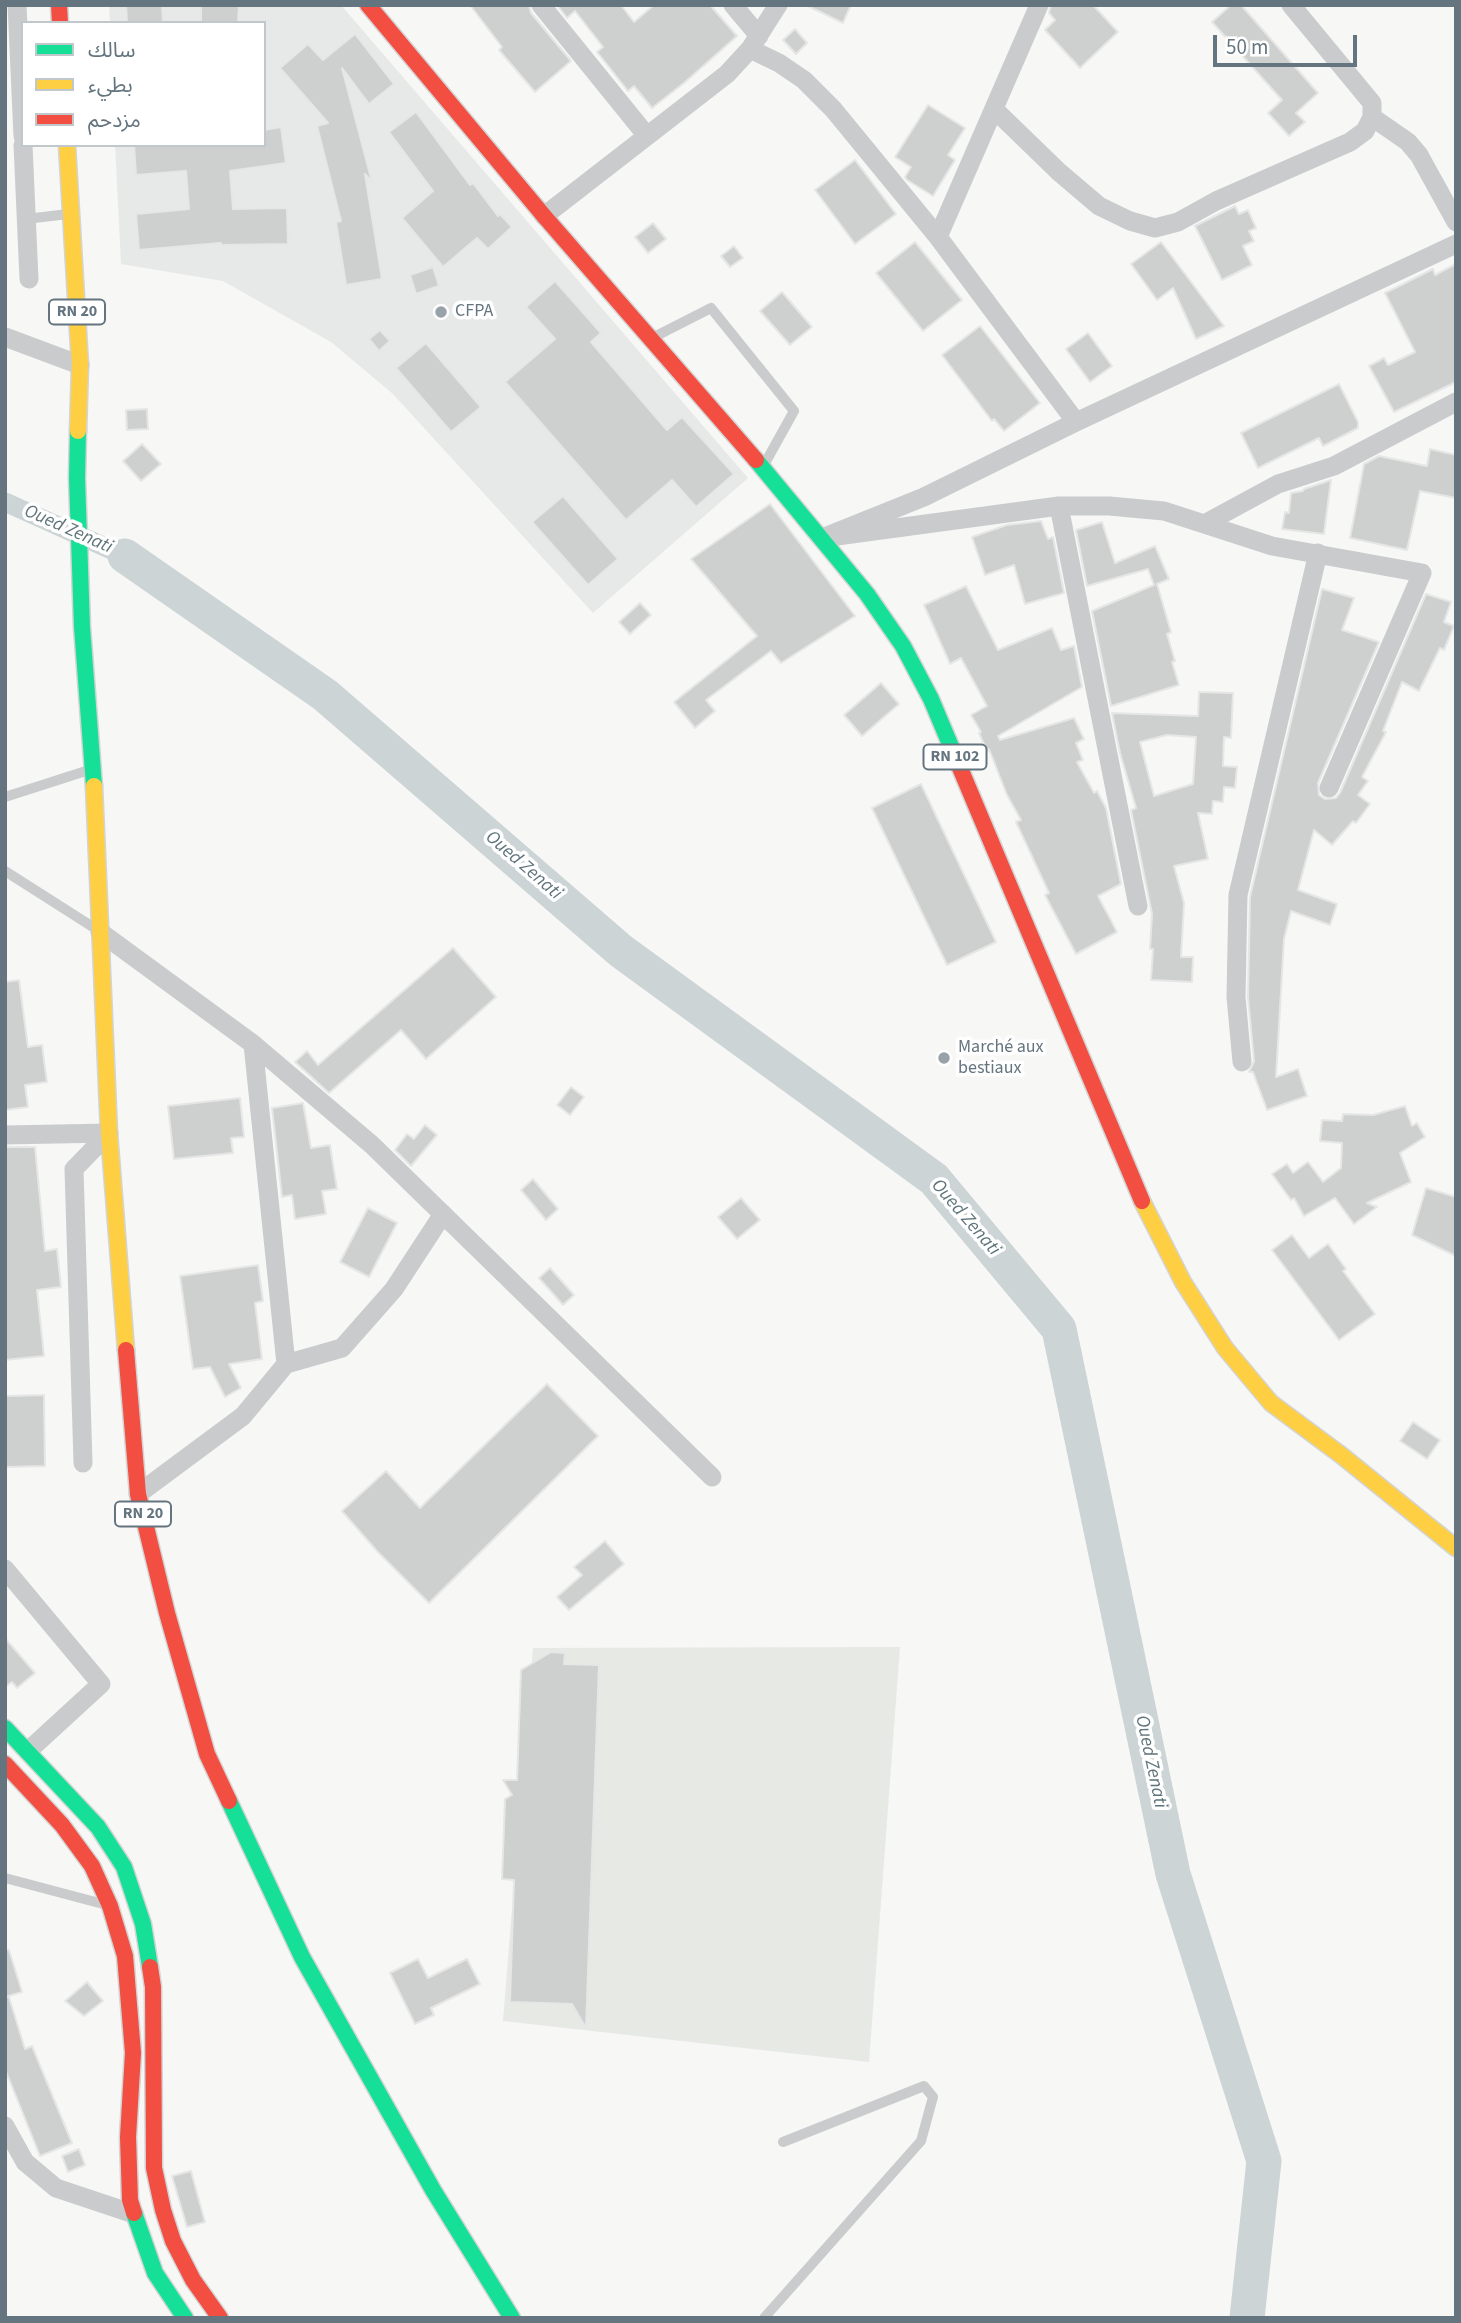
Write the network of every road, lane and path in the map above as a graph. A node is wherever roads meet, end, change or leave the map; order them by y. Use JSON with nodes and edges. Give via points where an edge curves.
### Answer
{"nodes":[{"id":1,"x":17,"y":5,"type":"edge"},
{"id":2,"x":368,"y":5,"type":"edge"},
{"id":3,"x":541,"y":5,"type":"edge"},
{"id":4,"x":733,"y":5,"type":"edge"},
{"id":5,"x":778,"y":5,"type":"edge"},
{"id":6,"x":1039,"y":5,"type":"edge"},
{"id":7,"x":1291,"y":5,"type":"edge"},
{"id":8,"x":21,"y":40,"type":"edge"},
{"id":9,"x":754,"y":42,"type":"junction"},
{"id":10,"x":994,"y":109,"type":"junction"},
{"id":11,"x":1372,"y":117,"type":"junction"},
{"id":12,"x":647,"y":135,"type":"junction"},
{"id":13,"x":23,"y":147,"type":"edge"},
{"id":14,"x":67,"y":147,"type":"edge"},
{"id":15,"x":71,"y":214,"type":"junction"},
{"id":16,"x":544,"y":216,"type":"junction"},
{"id":17,"x":26,"y":219,"type":"junction"},
{"id":18,"x":1456,"y":222,"type":"edge"},
{"id":19,"x":938,"y":237,"type":"junction"},
{"id":20,"x":1456,"y":244,"type":"edge"},
{"id":21,"x":29,"y":279,"type":"dead end"},
{"id":22,"x":5,"y":337,"type":"edge"},
{"id":23,"x":650,"y":339,"type":"junction"},
{"id":24,"x":80,"y":365,"type":"junction"},
{"id":25,"x":1456,"y":402,"type":"edge"},
{"id":26,"x":1076,"y":422,"type":"junction"},
{"id":27,"x":762,"y":468,"type":"junction"},
{"id":28,"x":1059,"y":506,"type":"junction"},
{"id":29,"x":1206,"y":523,"type":"junction"},
{"id":30,"x":822,"y":538,"type":"junction"},
{"id":31,"x":1318,"y":553,"type":"junction"},
{"id":32,"x":93,"y":768,"type":"junction"},
{"id":33,"x":1329,"y":788,"type":"dead end"},
{"id":34,"x":5,"y":797,"type":"edge"},
{"id":35,"x":5,"y":871,"type":"edge"},
{"id":36,"x":1138,"y":906,"type":"dead end"},
{"id":37,"x":100,"y":932,"type":"junction"},
{"id":38,"x":253,"y":1044,"type":"junction"},
{"id":39,"x":1242,"y":1062,"type":"dead end"},
{"id":40,"x":109,"y":1133,"type":"junction"},
{"id":41,"x":5,"y":1135,"type":"edge"},
{"id":42,"x":443,"y":1214,"type":"junction"},
{"id":43,"x":286,"y":1364,"type":"junction"},
{"id":44,"x":83,"y":1462,"type":"dead end"},
{"id":45,"x":712,"y":1477,"type":"dead end"},
{"id":46,"x":138,"y":1494,"type":"junction"},
{"id":47,"x":1456,"y":1548,"type":"edge"},
{"id":48,"x":5,"y":1569,"type":"edge"},
{"id":49,"x":5,"y":1728,"type":"edge"},
{"id":50,"x":28,"y":1751,"type":"junction"},
{"id":51,"x":5,"y":1764,"type":"edge"},
{"id":52,"x":5,"y":1878,"type":"edge"},
{"id":53,"x":110,"y":1906,"type":"junction"},
{"id":54,"x":5,"y":2126,"type":"edge"},
{"id":55,"x":5,"y":2140,"type":"edge"},
{"id":56,"x":782,"y":2142,"type":"dead end"},
{"id":57,"x":25,"y":2162,"type":"junction"},
{"id":58,"x":134,"y":2214,"type":"junction"},
{"id":59,"x":185,"y":2318,"type":"edge"},
{"id":60,"x":220,"y":2318,"type":"edge"},
{"id":61,"x":512,"y":2318,"type":"edge"},
{"id":62,"x":764,"y":2318,"type":"edge"}],
"edges":[{"from":1,"to":8,"type":"street"},
{"from":2,"to":16,"type":"main road","number":"RN 102"},
{"from":3,"to":12,"type":"street"},
{"from":4,"to":9,"type":"street"},
{"from":5,"to":9,"type":"street"},
{"from":6,"to":10,"type":"street"},
{"from":7,"to":11,"type":"street","via":[[1372,103]]},
{"from":9,"to":12,"type":"street","via":[[727,74]]},
{"from":9,"to":19,"type":"street","via":[[823,100]]},
{"from":10,"to":11,"type":"street","via":[[1099,206],[1155,228],[1178,222],[1350,142],[1365,131]]},
{"from":10,"to":19,"type":"street"},
{"from":11,"to":18,"type":"street","via":[[1419,155]]},
{"from":12,"to":16,"type":"street"},
{"from":13,"to":17,"type":"street"},
{"from":14,"to":15,"type":"main road","number":"RN 20"},
{"from":15,"to":17,"type":"lane"},
{"from":15,"to":24,"type":"main road","number":"RN 20"},
{"from":16,"to":23,"type":"main road","number":"RN 102"},
{"from":17,"to":21,"type":"street"},
{"from":19,"to":26,"type":"street"},
{"from":20,"to":26,"type":"street"},
{"from":22,"to":24,"type":"street"},
{"from":23,"to":27,"type":"main road","number":"RN 102"},
{"from":23,"to":27,"type":"lane","via":[[711,308],[794,411]]},
{"from":24,"to":32,"type":"main road","number":"RN 20","via":[[77,478]]},
{"from":25,"to":29,"type":"street","via":[[1334,466],[1278,484]]},
{"from":26,"to":30,"type":"street","via":[[924,496]]},
{"from":27,"to":30,"type":"main road","number":"RN 102"},
{"from":28,"to":29,"type":"street","via":[[1164,512]]},
{"from":28,"to":30,"type":"street"},
{"from":28,"to":36,"type":"street"},
{"from":29,"to":31,"type":"street","via":[[1272,546]]},
{"from":30,"to":47,"type":"main road","number":"RN 102","via":[[903,646],[931,699],[1143,1203],[1183,1282],[1225,1349],[1271,1403]]},
{"from":31,"to":33,"type":"street","via":[[1422,573]]},
{"from":31,"to":39,"type":"street","via":[[1238,895]]},
{"from":32,"to":34,"type":"lane"},
{"from":32,"to":37,"type":"main road","number":"RN 20"},
{"from":35,"to":37,"type":"lane"},
{"from":37,"to":38,"type":"street"},
{"from":37,"to":40,"type":"main road","number":"RN 20"},
{"from":38,"to":42,"type":"street","via":[[372,1145]]},
{"from":38,"to":43,"type":"street"},
{"from":40,"to":41,"type":"street"},
{"from":40,"to":44,"type":"street","via":[[74,1169]]},
{"from":40,"to":46,"type":"main road","number":"RN 20"},
{"from":42,"to":43,"type":"street","via":[[394,1289],[342,1348]]},
{"from":42,"to":45,"type":"street"},
{"from":43,"to":46,"type":"street","via":[[243,1416]]},
{"from":46,"to":61,"type":"main road","number":"RN 20","via":[[207,1754],[302,1957],[433,2190]]},
{"from":48,"to":50,"type":"street","via":[[100,1684]]},
{"from":49,"to":50,"type":"main road"},
{"from":50,"to":60,"type":"main road","via":[[98,1828],[124,1867],[143,1924],[153,1986],[154,2168],[178,2251]]},
{"from":51,"to":53,"type":"main road","via":[[62,1825],[92,1866]]},
{"from":52,"to":53,"type":"lane"},
{"from":53,"to":58,"type":"main road","via":[[125,1956],[133,2053],[128,2137]]},
{"from":54,"to":57,"type":"street"},
{"from":55,"to":57,"type":"street"},
{"from":56,"to":62,"type":"lane","via":[[924,2086],[933,2097],[921,2141]]},
{"from":57,"to":58,"type":"street","via":[[56,2188]]},
{"from":58,"to":59,"type":"main road","via":[[156,2273]]}]}
